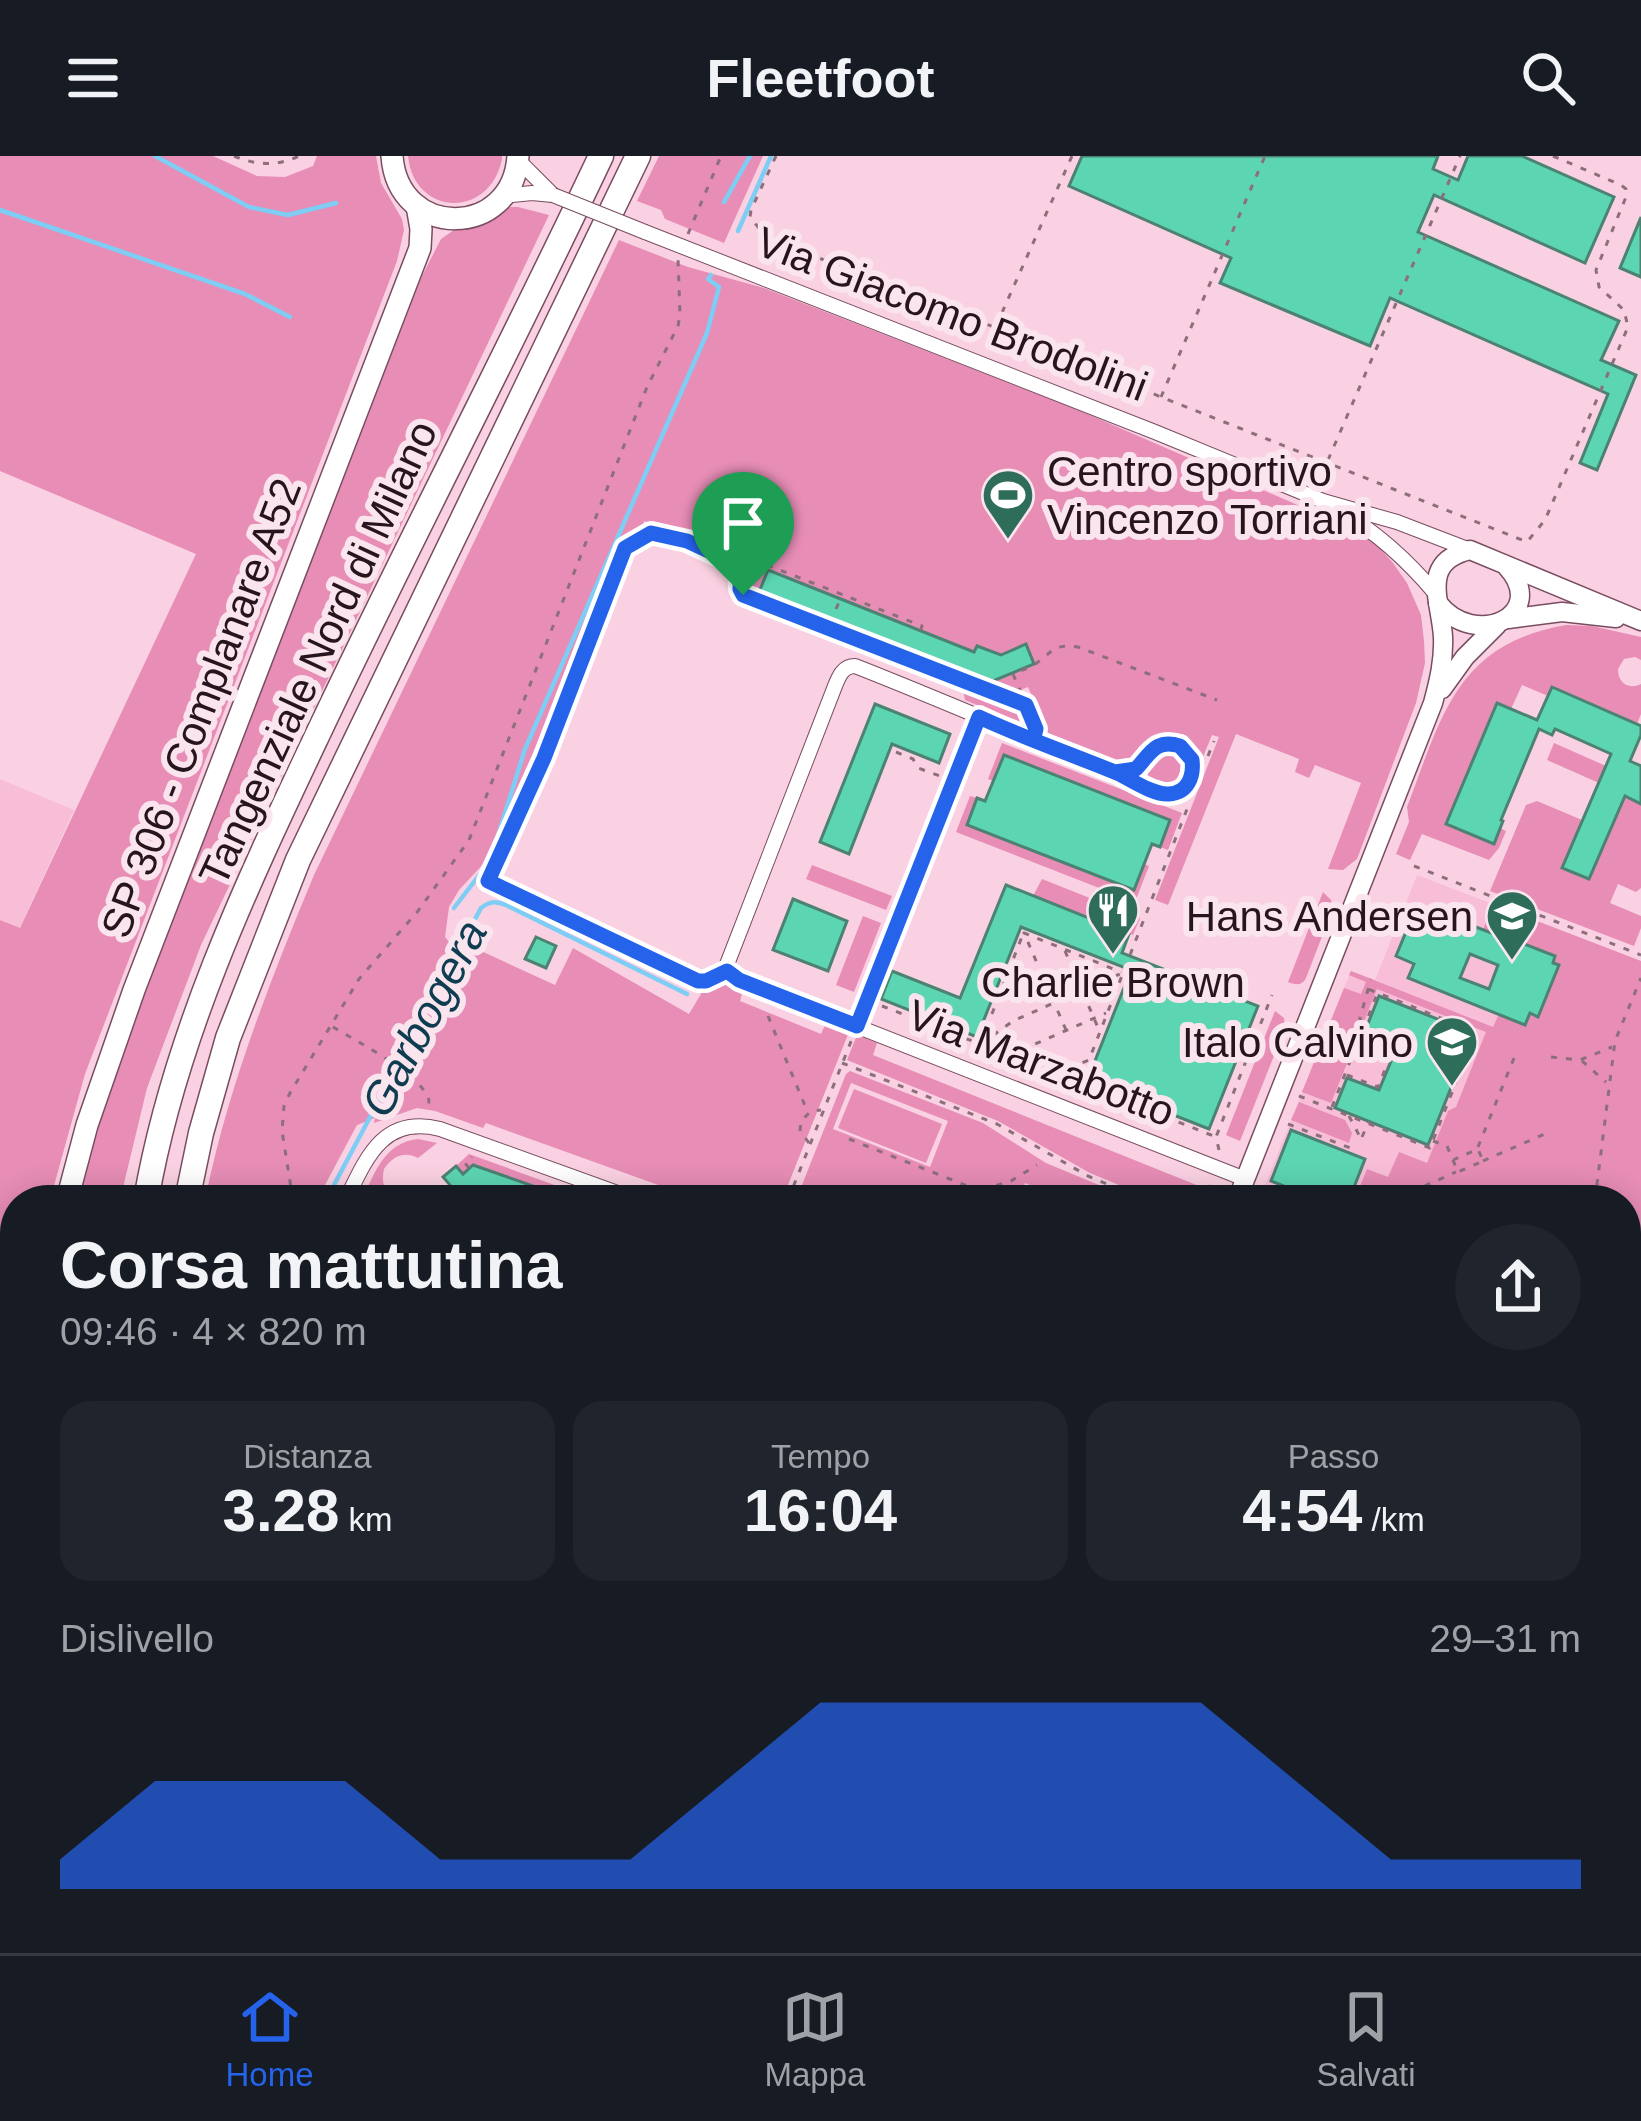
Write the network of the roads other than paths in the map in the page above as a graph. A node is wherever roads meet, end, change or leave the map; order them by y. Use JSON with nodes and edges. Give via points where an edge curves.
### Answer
{"nodes":[{"id":1,"x":392,"y":156,"type":"edge"},
{"id":2,"x":602,"y":156,"type":"edge"},
{"id":3,"x":638,"y":156,"type":"edge"},
{"id":4,"x":518,"y":158,"type":"edge"},
{"id":5,"x":553,"y":195,"type":"junction"},
{"id":6,"x":504,"y":196,"type":"junction"},
{"id":7,"x":417,"y":206,"type":"junction"},
{"id":8,"x":452,"y":219,"type":"junction"},
{"id":9,"x":420,"y":248,"type":"junction"},
{"id":10,"x":1323,"y":501,"type":"junction"},
{"id":11,"x":1470,"y":550,"type":"junction"},
{"id":12,"x":1504,"y":564,"type":"junction"},
{"id":13,"x":1436,"y":598,"type":"junction"},
{"id":14,"x":1502,"y":622,"type":"junction"},
{"id":15,"x":1641,"y":622,"type":"edge"},
{"id":16,"x":1433,"y":703,"type":"junction"},
{"id":17,"x":979,"y":717,"type":"junction"},
{"id":18,"x":1115,"y":772,"type":"junction"},
{"id":19,"x":857,"y":1026,"type":"junction"},
{"id":20,"x":1245,"y":1179,"type":"junction"},
{"id":21,"x":71,"y":1185,"type":"edge"},
{"id":22,"x":149,"y":1185,"type":"edge"},
{"id":23,"x":190,"y":1185,"type":"edge"},
{"id":24,"x":355,"y":1185,"type":"edge"},
{"id":25,"x":595,"y":1185,"type":"edge"},
{"id":26,"x":1243,"y":1185,"type":"edge"}],
"edges":[{"from":1,"to":7,"type":"main road","via":[[400,186]]},
{"from":2,"to":22,"type":"highway","name":"Tangenziale Nord di Milano","via":[[266,843],[194,1022]]},
{"from":3,"to":23,"type":"highway","name":"Tangenziale Nord di Milano","via":[[298,860],[229,1038]]},
{"from":4,"to":5,"type":"street","name":"Via Giacomo Brodolini"},
{"from":4,"to":6,"type":"main road"},
{"from":5,"to":6,"type":"street","name":"Via Giacomo Brodolini"},
{"from":5,"to":10,"type":"street","name":"Via Giacomo Brodolini","bridge":true},
{"from":6,"to":8,"type":"main road","via":[[481,214]]},
{"from":7,"to":8,"type":"main road"},
{"from":7,"to":9,"type":"main road"},
{"from":8,"to":9,"type":"main road"},
{"from":9,"to":21,"type":"main road","name":"SP 306 - Complanare A52","via":[[134,990]]},
{"from":10,"to":11,"type":"street","name":"Via Giacomo Brodolini"},
{"from":10,"to":13,"type":"street","name":"Via Giacomo Brodolini","via":[[1368,527]]},
{"from":11,"to":12,"type":"street"},
{"from":11,"to":13,"type":"street","via":[[1438,573]]},
{"from":12,"to":14,"type":"street","via":[[1519,589]]},
{"from":12,"to":15,"type":"street"},
{"from":13,"to":14,"type":"street","via":[[1463,622]]},
{"from":13,"to":16,"type":"street","via":[[1443,634]]},
{"from":14,"to":15,"type":"street","via":[[1562,612]]},
{"from":14,"to":16,"type":"street"},
{"from":16,"to":20,"type":"street"},
{"from":17,"to":18,"type":"street"},
{"from":17,"to":19,"type":"street","name":"Via Marzabotto"},
{"from":17,"to":19,"type":"street","via":[[855,666],[835,686],[726,964],[739,980]]},
{"from":18,"to":18,"type":"street","via":[[1171,794],[1193,769],[1180,746],[1163,743],[1136,769]]},
{"from":19,"to":20,"type":"street","name":"Via Marzabotto","via":[[1063,1099]]},
{"from":20,"to":26,"type":"street"},
{"from":24,"to":25,"type":"street","via":[[378,1145],[400,1128],[423,1125]]}]}
